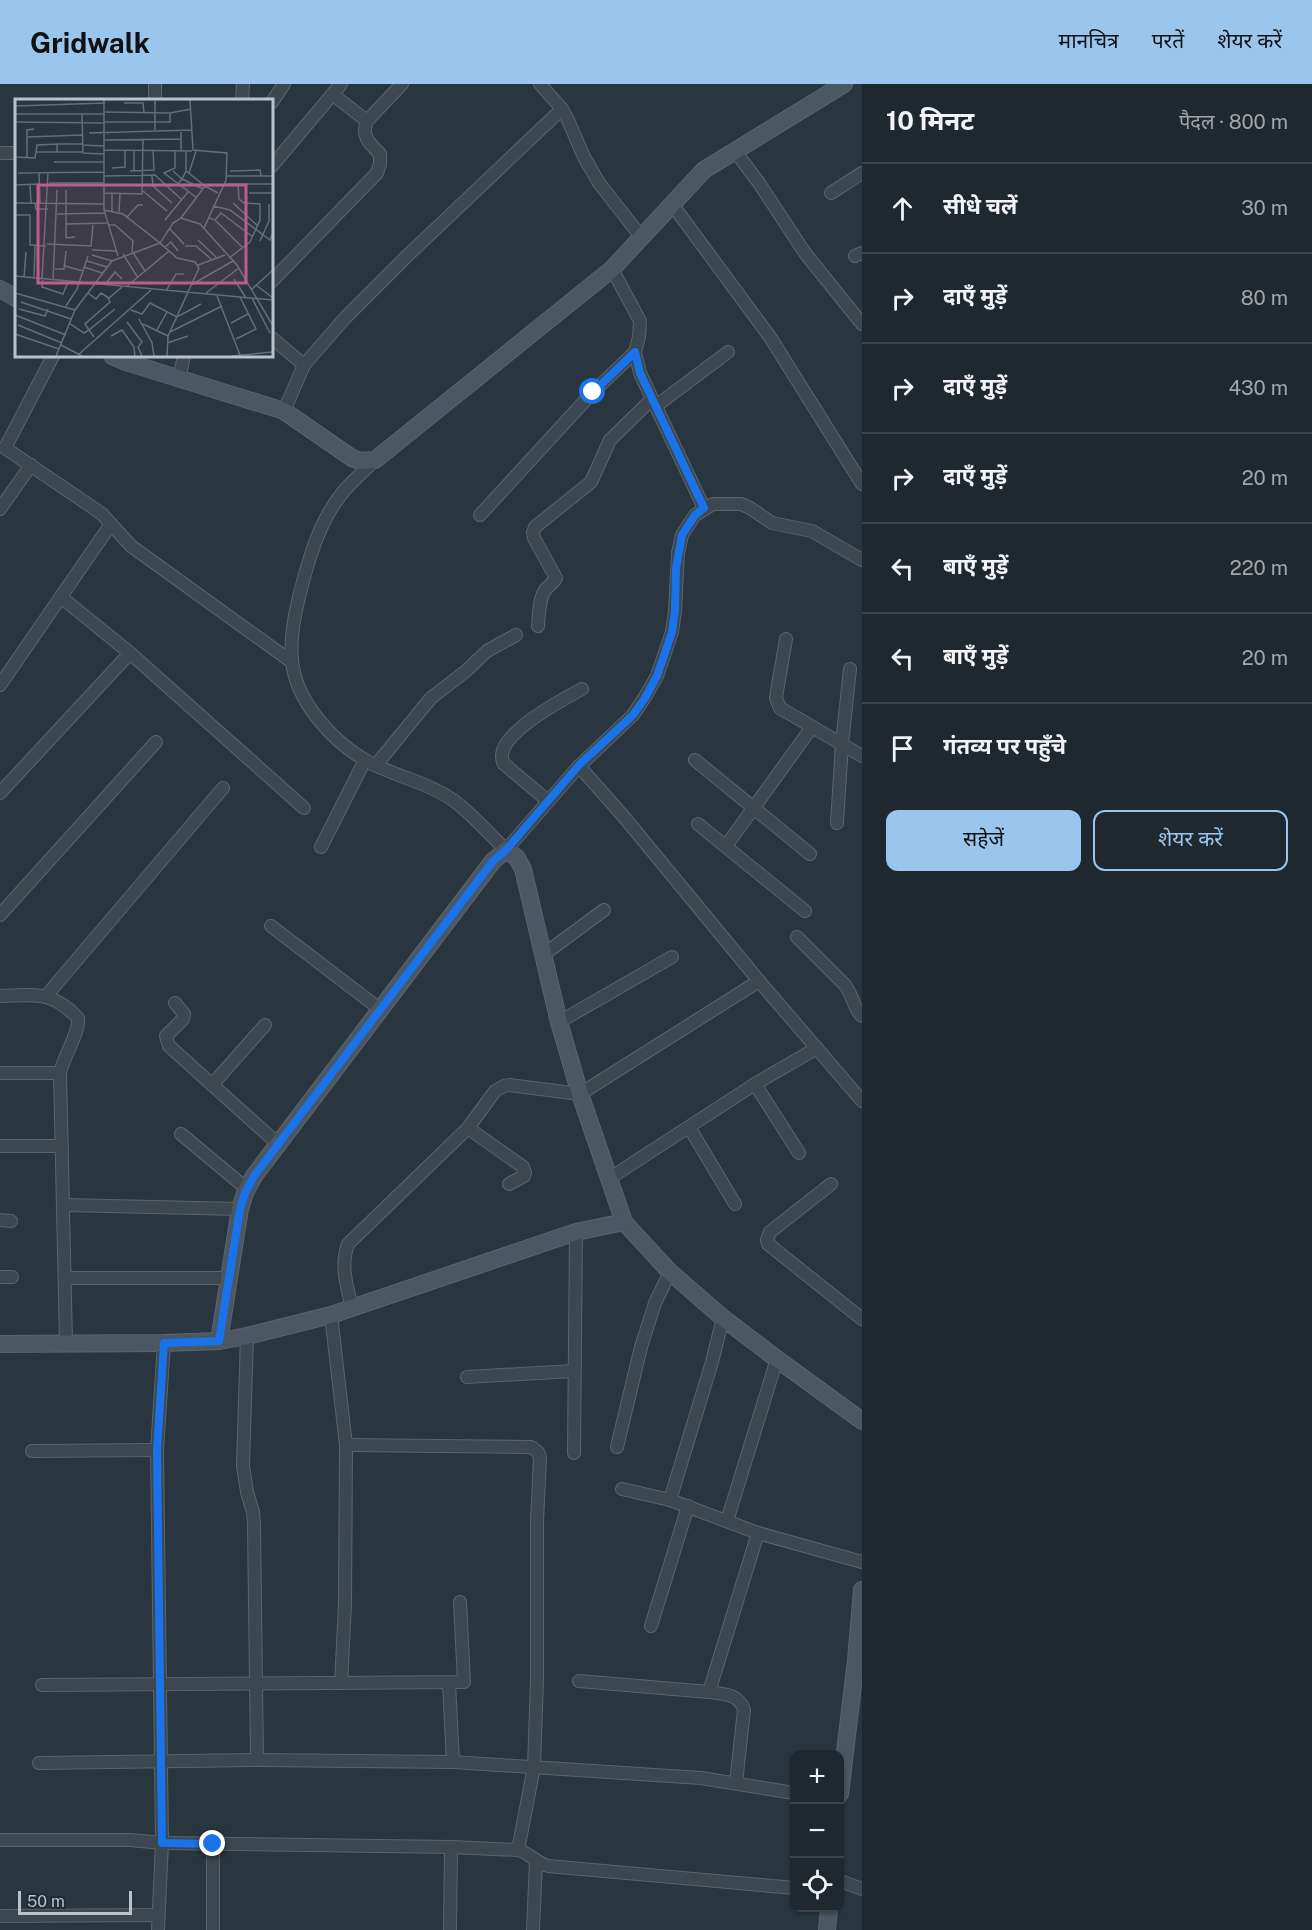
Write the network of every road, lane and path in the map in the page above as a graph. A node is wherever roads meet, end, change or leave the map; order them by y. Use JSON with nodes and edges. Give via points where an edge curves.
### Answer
{"nodes":[{"id":1,"x":243,"y":84,"type":"edge"},
{"id":2,"x":284,"y":84,"type":"edge"},
{"id":3,"x":402,"y":84,"type":"edge"},
{"id":4,"x":540,"y":84,"type":"edge"},
{"id":5,"x":844,"y":84,"type":"edge"},
{"id":6,"x":337,"y":89,"type":"edge"},
{"id":7,"x":242,"y":99,"type":"edge"},
{"id":8,"x":273,"y":100,"type":"edge"},
{"id":9,"x":562,"y":109,"type":"junction"},
{"id":10,"x":367,"y":121,"type":"junction"},
{"id":11,"x":735,"y":150,"type":"junction"},
{"id":12,"x":273,"y":164,"type":"edge"},
{"id":13,"x":862,"y":173,"type":"edge"},
{"id":14,"x":831,"y":193,"type":"dead end"},
{"id":15,"x":672,"y":204,"type":"junction"},
{"id":16,"x":642,"y":238,"type":"junction"},
{"id":17,"x":612,"y":269,"type":"junction"},
{"id":18,"x":273,"y":280,"type":"edge"},
{"id":19,"x":0,"y":289,"type":"edge"},
{"id":20,"x":15,"y":297,"type":"edge"},
{"id":21,"x":862,"y":324,"type":"edge"},
{"id":22,"x":273,"y":339,"type":"edge"},
{"id":23,"x":635,"y":352,"type":"junction"},
{"id":24,"x":728,"y":352,"type":"dead end"},
{"id":25,"x":52,"y":357,"type":"edge"},
{"id":26,"x":114,"y":357,"type":"edge"},
{"id":27,"x":184,"y":357,"type":"edge"},
{"id":28,"x":304,"y":365,"type":"junction"},
{"id":29,"x":179,"y":379,"type":"junction"},
{"id":30,"x":654,"y":402,"type":"junction"},
{"id":31,"x":284,"y":411,"type":"junction"},
{"id":32,"x":2,"y":451,"type":"edge"},
{"id":33,"x":375,"y":460,"type":"junction"},
{"id":34,"x":31,"y":465,"type":"junction"},
{"id":35,"x":862,"y":484,"type":"edge"},
{"id":36,"x":704,"y":508,"type":"junction"},
{"id":37,"x":0,"y":509,"type":"edge"},
{"id":38,"x":480,"y":515,"type":"dead end"},
{"id":39,"x":111,"y":524,"type":"junction"},
{"id":40,"x":862,"y":560,"type":"edge"},
{"id":41,"x":61,"y":597,"type":"junction"},
{"id":42,"x":538,"y":626,"type":"dead end"},
{"id":43,"x":516,"y":634,"type":"dead end"},
{"id":44,"x":786,"y":639,"type":"dead end"},
{"id":45,"x":130,"y":653,"type":"junction"},
{"id":46,"x":292,"y":662,"type":"junction"},
{"id":47,"x":850,"y":669,"type":"dead end"},
{"id":48,"x":0,"y":685,"type":"edge"},
{"id":49,"x":582,"y":688,"type":"dead end"},
{"id":50,"x":812,"y":727,"type":"junction"},
{"id":51,"x":156,"y":742,"type":"dead end"},
{"id":52,"x":842,"y":744,"type":"junction"},
{"id":53,"x":862,"y":756,"type":"edge"},
{"id":54,"x":695,"y":760,"type":"dead end"},
{"id":55,"x":370,"y":763,"type":"junction"},
{"id":56,"x":579,"y":765,"type":"junction"},
{"id":57,"x":224,"y":788,"type":"dead end"},
{"id":58,"x":0,"y":794,"type":"edge"},
{"id":59,"x":548,"y":801,"type":"junction"},
{"id":60,"x":304,"y":808,"type":"dead end"},
{"id":61,"x":753,"y":808,"type":"junction"},
{"id":62,"x":837,"y":823,"type":"dead end"},
{"id":63,"x":698,"y":824,"type":"dead end"},
{"id":64,"x":726,"y":846,"type":"junction"},
{"id":65,"x":321,"y":847,"type":"dead end"},
{"id":66,"x":506,"y":850,"type":"junction"},
{"id":67,"x":810,"y":854,"type":"dead end"},
{"id":68,"x":604,"y":910,"type":"dead end"},
{"id":69,"x":805,"y":911,"type":"dead end"},
{"id":70,"x":0,"y":915,"type":"edge"},
{"id":71,"x":271,"y":926,"type":"dead end"},
{"id":72,"x":796,"y":938,"type":"dead end"},
{"id":73,"x":543,"y":955,"type":"junction"},
{"id":74,"x":672,"y":957,"type":"dead end"},
{"id":75,"x":759,"y":981,"type":"junction"},
{"id":76,"x":0,"y":996,"type":"edge"},
{"id":77,"x":46,"y":996,"type":"junction"},
{"id":78,"x":175,"y":1003,"type":"dead end"},
{"id":79,"x":381,"y":1010,"type":"junction"},
{"id":80,"x":862,"y":1016,"type":"edge"},
{"id":81,"x":559,"y":1022,"type":"junction"},
{"id":82,"x":265,"y":1025,"type":"dead end"},
{"id":83,"x":817,"y":1048,"type":"junction"},
{"id":84,"x":0,"y":1073,"type":"edge"},
{"id":85,"x":60,"y":1073,"type":"junction"},
{"id":86,"x":755,"y":1084,"type":"junction"},
{"id":87,"x":212,"y":1085,"type":"junction"},
{"id":88,"x":580,"y":1094,"type":"junction"},
{"id":89,"x":862,"y":1101,"type":"edge"},
{"id":90,"x":688,"y":1127,"type":"junction"},
{"id":91,"x":468,"y":1128,"type":"junction"},
{"id":92,"x":181,"y":1134,"type":"dead end"},
{"id":93,"x":278,"y":1144,"type":"junction"},
{"id":94,"x":0,"y":1146,"type":"edge"},
{"id":95,"x":62,"y":1146,"type":"junction"},
{"id":96,"x":799,"y":1153,"type":"dead end"},
{"id":97,"x":610,"y":1178,"type":"junction"},
{"id":98,"x":509,"y":1185,"type":"dead end"},
{"id":99,"x":831,"y":1185,"type":"dead end"},
{"id":100,"x":247,"y":1189,"type":"junction"},
{"id":101,"x":735,"y":1204,"type":"dead end"},
{"id":102,"x":64,"y":1205,"type":"junction"},
{"id":103,"x":240,"y":1209,"type":"junction"},
{"id":104,"x":624,"y":1222,"type":"junction"},
{"id":105,"x":576,"y":1232,"type":"junction"},
{"id":106,"x":670,"y":1272,"type":"junction"},
{"id":107,"x":65,"y":1278,"type":"junction"},
{"id":108,"x":228,"y":1278,"type":"junction"},
{"id":109,"x":352,"y":1308,"type":"junction"},
{"id":110,"x":331,"y":1316,"type":"junction"},
{"id":111,"x":723,"y":1318,"type":"junction"},
{"id":112,"x":862,"y":1319,"type":"edge"},
{"id":113,"x":247,"y":1336,"type":"junction"},
{"id":114,"x":219,"y":1341,"type":"junction"},
{"id":115,"x":66,"y":1343,"type":"junction"},
{"id":116,"x":164,"y":1343,"type":"junction"},
{"id":117,"x":0,"y":1344,"type":"edge"},
{"id":118,"x":777,"y":1359,"type":"junction"},
{"id":119,"x":574,"y":1371,"type":"junction"},
{"id":120,"x":466,"y":1377,"type":"dead end"},
{"id":121,"x":862,"y":1421,"type":"edge"},
{"id":122,"x":346,"y":1445,"type":"junction"},
{"id":123,"x":617,"y":1447,"type":"dead end"},
{"id":124,"x":157,"y":1450,"type":"junction"},
{"id":125,"x":32,"y":1451,"type":"dead end"},
{"id":126,"x":574,"y":1453,"type":"dead end"},
{"id":127,"x":622,"y":1489,"type":"dead end"},
{"id":128,"x":670,"y":1500,"type":"junction"},
{"id":129,"x":688,"y":1506,"type":"junction"},
{"id":130,"x":727,"y":1521,"type":"junction"},
{"id":131,"x":758,"y":1533,"type":"junction"},
{"id":132,"x":862,"y":1562,"type":"edge"},
{"id":133,"x":862,"y":1590,"type":"edge"},
{"id":134,"x":460,"y":1602,"type":"dead end"},
{"id":135,"x":651,"y":1626,"type":"dead end"},
{"id":136,"x":859,"y":1661,"type":"edge"},
{"id":137,"x":579,"y":1681,"type":"dead end"},
{"id":138,"x":255,"y":1683,"type":"junction"},
{"id":139,"x":340,"y":1683,"type":"junction"},
{"id":140,"x":449,"y":1683,"type":"junction"},
{"id":141,"x":42,"y":1685,"type":"dead end"},
{"id":142,"x":159,"y":1685,"type":"junction"},
{"id":143,"x":709,"y":1692,"type":"junction"},
{"id":144,"x":257,"y":1760,"type":"junction"},
{"id":145,"x":160,"y":1761,"type":"junction"},
{"id":146,"x":453,"y":1762,"type":"junction"},
{"id":147,"x":39,"y":1763,"type":"dead end"},
{"id":148,"x":844,"y":1766,"type":"edge"},
{"id":149,"x":534,"y":1767,"type":"junction"},
{"id":150,"x":736,"y":1784,"type":"junction"},
{"id":151,"x":790,"y":1791,"type":"edge"},
{"id":152,"x":0,"y":1840,"type":"edge"},
{"id":153,"x":162,"y":1843,"type":"junction"},
{"id":154,"x":213,"y":1844,"type":"junction"},
{"id":155,"x":451,"y":1847,"type":"junction"},
{"id":156,"x":519,"y":1850,"type":"junction"},
{"id":157,"x":536,"y":1861,"type":"junction"},
{"id":158,"x":844,"y":1882,"type":"edge"},
{"id":159,"x":790,"y":1888,"type":"edge"},
{"id":160,"x":862,"y":1889,"type":"edge"},
{"id":161,"x":829,"y":1912,"type":"edge"},
{"id":162,"x":0,"y":1916,"type":"edge"},
{"id":163,"x":158,"y":1916,"type":"junction"},
{"id":164,"x":158,"y":1930,"type":"edge"},
{"id":165,"x":213,"y":1930,"type":"edge"},
{"id":166,"x":450,"y":1930,"type":"edge"},
{"id":167,"x":533,"y":1930,"type":"edge"},
{"id":168,"x":827,"y":1930,"type":"edge"}],
"edges":[{"from":1,"to":7,"type":"street"},
{"from":2,"to":8,"type":"street"},
{"from":3,"to":10,"type":"street"},
{"from":4,"to":9,"type":"street"},
{"from":5,"to":11,"type":"street"},
{"from":6,"to":10,"type":"street"},
{"from":6,"to":12,"type":"street"},
{"from":9,"to":16,"type":"street","via":[[599,183]]},
{"from":9,"to":28,"type":"street","via":[[407,256]]},
{"from":10,"to":18,"type":"street","via":[[365,137],[380,154],[377,173]]},
{"from":11,"to":15,"type":"street","via":[[704,170]]},
{"from":11,"to":21,"type":"street","via":[[805,253]]},
{"from":13,"to":14,"type":"street"},
{"from":15,"to":16,"type":"street"},
{"from":15,"to":35,"type":"street","via":[[770,337]]},
{"from":16,"to":17,"type":"street"},
{"from":17,"to":23,"type":"street","via":[[640,321]]},
{"from":17,"to":33,"type":"street"},
{"from":19,"to":20,"type":"street"},
{"from":22,"to":28,"type":"street"},
{"from":23,"to":30,"type":"street"},
{"from":23,"to":38,"type":"street"},
{"from":24,"to":30,"type":"street"},
{"from":25,"to":32,"type":"street"},
{"from":26,"to":29,"type":"street"},
{"from":27,"to":29,"type":"street"},
{"from":28,"to":31,"type":"street"},
{"from":29,"to":31,"type":"street"},
{"from":30,"to":36,"type":"street"},
{"from":30,"to":42,"type":"street","via":[[610,440],[591,482],[535,527],[534,538],[555,578],[543,594]]},
{"from":31,"to":33,"type":"street","via":[[352,458]]},
{"from":32,"to":34,"type":"street"},
{"from":33,"to":46,"type":"street","via":[[343,492],[316,541],[296,608]]},
{"from":34,"to":37,"type":"street"},
{"from":34,"to":39,"type":"street"},
{"from":36,"to":40,"type":"street","via":[[713,504],[741,504],[772,523],[818,534]]},
{"from":36,"to":56,"type":"street","via":[[682,535],[672,632],[657,676],[633,715]]},
{"from":39,"to":41,"type":"street"},
{"from":39,"to":46,"type":"street","via":[[131,546]]},
{"from":41,"to":45,"type":"street"},
{"from":41,"to":48,"type":"street"},
{"from":43,"to":55,"type":"street","via":[[487,651],[431,698]]},
{"from":44,"to":50,"type":"street","via":[[778,704]]},
{"from":45,"to":58,"type":"street"},
{"from":45,"to":60,"type":"street"},
{"from":46,"to":55,"type":"street","via":[[300,690],[314,715],[336,738]]},
{"from":47,"to":52,"type":"street"},
{"from":49,"to":59,"type":"street","via":[[525,723],[503,750],[504,764]]},
{"from":50,"to":52,"type":"street"},
{"from":50,"to":61,"type":"street"},
{"from":51,"to":70,"type":"street"},
{"from":52,"to":53,"type":"street"},
{"from":52,"to":62,"type":"street"},
{"from":54,"to":61,"type":"street"},
{"from":55,"to":65,"type":"street"},
{"from":55,"to":66,"type":"street","via":[[446,795]]},
{"from":56,"to":59,"type":"street"},
{"from":56,"to":75,"type":"street"},
{"from":57,"to":77,"type":"street"},
{"from":59,"to":66,"type":"street"},
{"from":61,"to":64,"type":"street"},
{"from":61,"to":67,"type":"street"},
{"from":63,"to":64,"type":"street"},
{"from":64,"to":69,"type":"street"},
{"from":66,"to":73,"type":"street","via":[[523,869]]},
{"from":66,"to":79,"type":"street","via":[[493,861]]},
{"from":68,"to":73,"type":"street"},
{"from":71,"to":79,"type":"street"},
{"from":72,"to":80,"type":"street","via":[[849,989]]},
{"from":73,"to":81,"type":"street"},
{"from":74,"to":81,"type":"street"},
{"from":75,"to":83,"type":"street"},
{"from":75,"to":88,"type":"street"},
{"from":76,"to":77,"type":"street"},
{"from":77,"to":85,"type":"street","via":[[78,1018],[79,1025]]},
{"from":78,"to":87,"type":"street","via":[[184,1014],[183,1019],[166,1036],[166,1042]]},
{"from":79,"to":93,"type":"street"},
{"from":81,"to":88,"type":"street"},
{"from":82,"to":87,"type":"street"},
{"from":83,"to":86,"type":"street"},
{"from":83,"to":89,"type":"street"},
{"from":84,"to":85,"type":"street"},
{"from":85,"to":95,"type":"street"},
{"from":86,"to":90,"type":"street"},
{"from":86,"to":96,"type":"street"},
{"from":87,"to":93,"type":"street"},
{"from":88,"to":91,"type":"street","via":[[504,1086],[495,1091]]},
{"from":88,"to":97,"type":"street"},
{"from":90,"to":97,"type":"street"},
{"from":90,"to":101,"type":"street"},
{"from":91,"to":98,"type":"street","via":[[523,1167],[524,1176]]},
{"from":91,"to":109,"type":"street","via":[[348,1244],[343,1268]]},
{"from":92,"to":100,"type":"street"},
{"from":93,"to":100,"type":"street"},
{"from":94,"to":95,"type":"street"},
{"from":95,"to":102,"type":"street"},
{"from":97,"to":104,"type":"street"},
{"from":99,"to":112,"type":"street","via":[[770,1232],[767,1240],[770,1247]]},
{"from":100,"to":103,"type":"street"},
{"from":102,"to":103,"type":"street"},
{"from":102,"to":107,"type":"street"},
{"from":103,"to":108,"type":"street"},
{"from":104,"to":105,"type":"street"},
{"from":104,"to":106,"type":"street"},
{"from":105,"to":109,"type":"street"},
{"from":105,"to":119,"type":"street"},
{"from":106,"to":111,"type":"street"},
{"from":106,"to":123,"type":"street","via":[[641,1347]]},
{"from":107,"to":108,"type":"street"},
{"from":107,"to":115,"type":"street"},
{"from":108,"to":114,"type":"street"},
{"from":109,"to":110,"type":"street"},
{"from":110,"to":113,"type":"street"},
{"from":110,"to":122,"type":"street"},
{"from":111,"to":118,"type":"street"},
{"from":111,"to":128,"type":"street"},
{"from":113,"to":114,"type":"street"},
{"from":113,"to":138,"type":"street","via":[[243,1466],[254,1524]]},
{"from":114,"to":116,"type":"street"},
{"from":115,"to":116,"type":"street"},
{"from":115,"to":117,"type":"street"},
{"from":116,"to":124,"type":"street"},
{"from":118,"to":121,"type":"street"},
{"from":118,"to":130,"type":"street"},
{"from":119,"to":120,"type":"street"},
{"from":119,"to":126,"type":"street"},
{"from":122,"to":139,"type":"street"},
{"from":122,"to":149,"type":"street","via":[[531,1447],[537,1452],[540,1467]]},
{"from":124,"to":125,"type":"street"},
{"from":124,"to":142,"type":"street"},
{"from":127,"to":128,"type":"street"},
{"from":128,"to":129,"type":"street"},
{"from":129,"to":130,"type":"street"},
{"from":129,"to":135,"type":"street"},
{"from":130,"to":131,"type":"street"},
{"from":131,"to":132,"type":"street"},
{"from":131,"to":143,"type":"street"},
{"from":133,"to":136,"type":"street"},
{"from":134,"to":140,"type":"street","via":[[464,1682]]},
{"from":136,"to":148,"type":"street"},
{"from":137,"to":143,"type":"street"},
{"from":138,"to":139,"type":"street"},
{"from":138,"to":142,"type":"street"},
{"from":138,"to":144,"type":"street"},
{"from":139,"to":140,"type":"street"},
{"from":140,"to":146,"type":"street"},
{"from":141,"to":142,"type":"street"},
{"from":142,"to":145,"type":"street"},
{"from":143,"to":150,"type":"street","via":[[738,1699],[744,1710]]},
{"from":144,"to":145,"type":"street"},
{"from":144,"to":146,"type":"street"},
{"from":145,"to":147,"type":"street"},
{"from":145,"to":153,"type":"street"},
{"from":146,"to":149,"type":"street"},
{"from":149,"to":150,"type":"street","via":[[701,1778]]},
{"from":149,"to":156,"type":"street"},
{"from":150,"to":151,"type":"street"},
{"from":152,"to":153,"type":"street"},
{"from":153,"to":154,"type":"street"},
{"from":153,"to":163,"type":"street"},
{"from":154,"to":155,"type":"street"},
{"from":154,"to":165,"type":"street"},
{"from":155,"to":156,"type":"street"},
{"from":155,"to":166,"type":"street"},
{"from":156,"to":157,"type":"street"},
{"from":157,"to":159,"type":"street","via":[[562,1868]]},
{"from":157,"to":167,"type":"street"},
{"from":158,"to":160,"type":"street"},
{"from":161,"to":168,"type":"street"},
{"from":162,"to":163,"type":"street"},
{"from":163,"to":164,"type":"street"}]}
